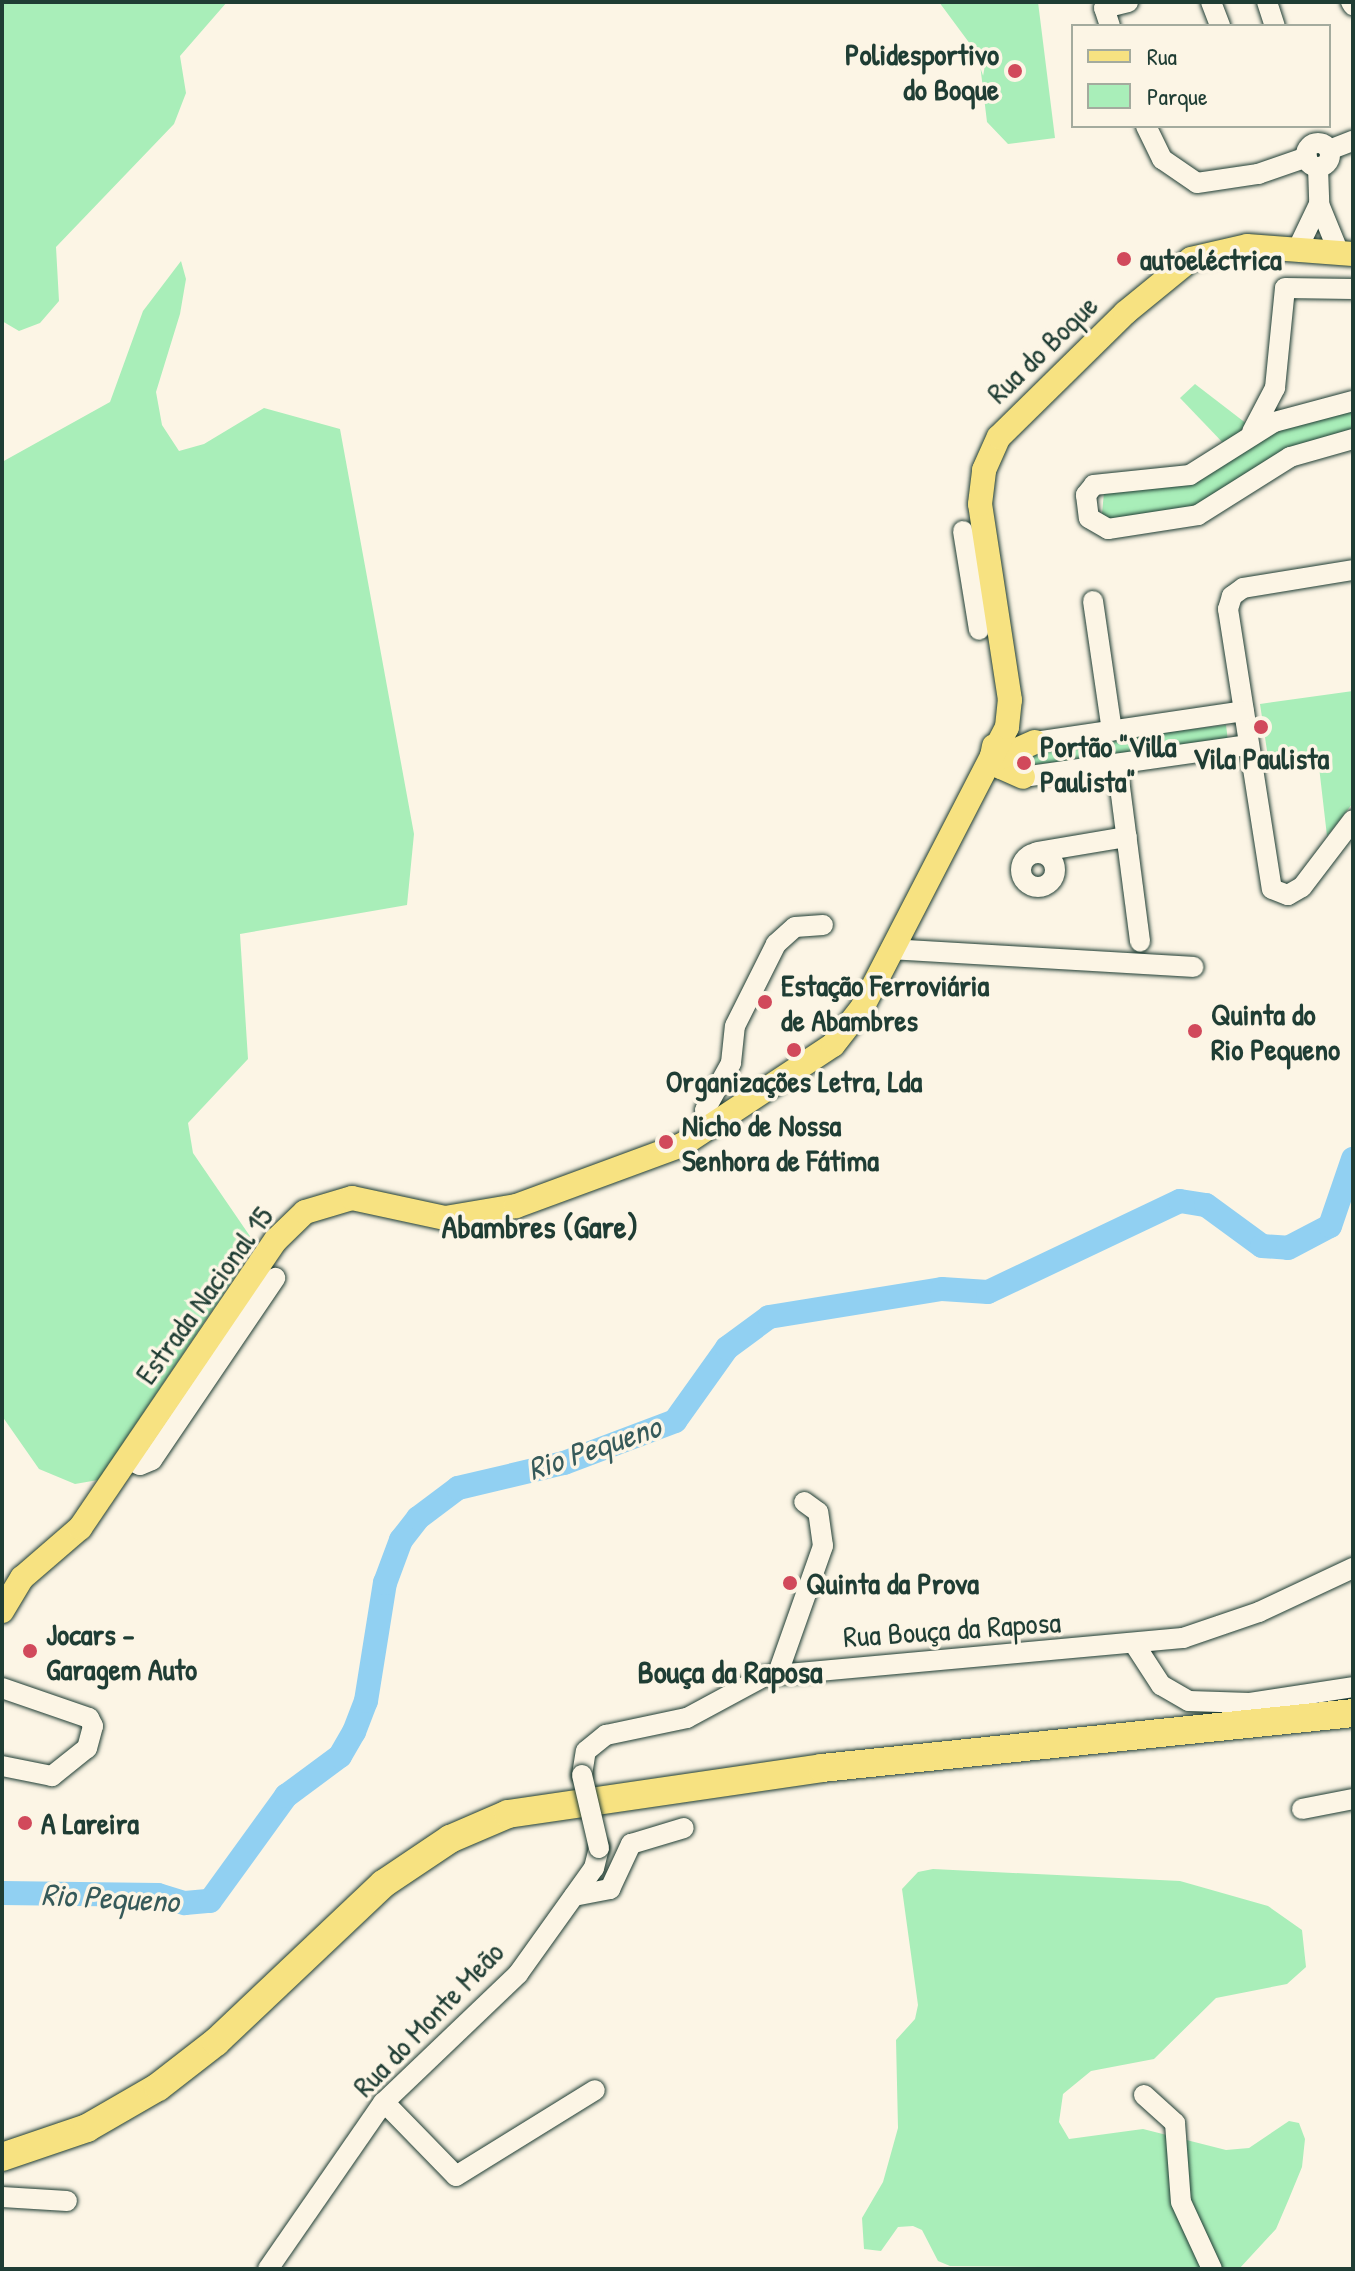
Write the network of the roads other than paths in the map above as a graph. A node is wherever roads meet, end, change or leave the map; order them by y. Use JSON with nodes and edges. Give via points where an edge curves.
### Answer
{"nodes":[{"id":1,"x":1128,"y":2,"type":"edge"},
{"id":2,"x":1211,"y":2,"type":"edge"},
{"id":3,"x":1267,"y":2,"type":"edge"},
{"id":4,"x":1109,"y":24,"type":"edge"},
{"id":5,"x":1219,"y":24,"type":"edge"},
{"id":6,"x":1274,"y":24,"type":"edge"},
{"id":7,"x":1147,"y":128,"type":"edge"},
{"id":8,"x":1353,"y":141,"type":"edge"},
{"id":9,"x":1316,"y":149,"type":"edge"},
{"id":10,"x":1319,"y":204,"type":"junction"},
{"id":11,"x":1297,"y":250,"type":"junction"},
{"id":12,"x":1346,"y":254,"type":"edge"},
{"id":13,"x":1353,"y":289,"type":"edge"},
{"id":14,"x":1353,"y":401,"type":"edge"},
{"id":15,"x":1250,"y":436,"type":"junction"},
{"id":16,"x":1353,"y":439,"type":"edge"},
{"id":17,"x":971,"y":542,"type":"junction"},
{"id":18,"x":1353,"y":570,"type":"edge"},
{"id":19,"x":1093,"y":601,"type":"dead end"},
{"id":20,"x":979,"y":630,"type":"dead end"},
{"id":21,"x":1244,"y":711,"type":"junction"},
{"id":22,"x":1004,"y":714,"type":"junction"},
{"id":23,"x":1112,"y":731,"type":"junction"},
{"id":24,"x":1035,"y":742,"type":"junction"},
{"id":25,"x":1249,"y":745,"type":"junction"},
{"id":26,"x":994,"y":759,"type":"junction"},
{"id":27,"x":1117,"y":764,"type":"junction"},
{"id":28,"x":1023,"y":777,"type":"junction"},
{"id":29,"x":972,"y":791,"type":"junction"},
{"id":30,"x":1353,"y":820,"type":"edge"},
{"id":31,"x":1127,"y":837,"type":"junction"},
{"id":32,"x":1063,"y":846,"type":"junction"},
{"id":33,"x":1037,"y":852,"type":"junction"},
{"id":34,"x":1055,"y":866,"type":"junction"},
{"id":35,"x":823,"y":925,"type":"dead end"},
{"id":36,"x":1140,"y":942,"type":"dead end"},
{"id":37,"x":890,"y":951,"type":"junction"},
{"id":38,"x":1193,"y":967,"type":"dead end"},
{"id":39,"x":709,"y":1130,"type":"junction"},
{"id":40,"x":275,"y":1278,"type":"dead end"},
{"id":41,"x":128,"y":1459,"type":"junction"},
{"id":42,"x":804,"y":1502,"type":"dead end"},
{"id":43,"x":1353,"y":1568,"type":"edge"},
{"id":44,"x":2,"y":1611,"type":"edge"},
{"id":45,"x":1135,"y":1645,"type":"junction"},
{"id":46,"x":778,"y":1673,"type":"junction"},
{"id":47,"x":1353,"y":1687,"type":"edge"},
{"id":48,"x":2,"y":1688,"type":"edge"},
{"id":49,"x":1353,"y":1713,"type":"edge"},
{"id":50,"x":1353,"y":1724,"type":"edge"},
{"id":51,"x":2,"y":1766,"type":"edge"},
{"id":52,"x":1353,"y":1799,"type":"edge"},
{"id":53,"x":1302,"y":1809,"type":"dead end"},
{"id":54,"x":684,"y":1828,"type":"dead end"},
{"id":55,"x":599,"y":1848,"type":"joint"},
{"id":56,"x":574,"y":1896,"type":"junction"},
{"id":57,"x":595,"y":2090,"type":"dead end"},
{"id":58,"x":1144,"y":2095,"type":"dead end"},
{"id":59,"x":384,"y":2102,"type":"junction"},
{"id":60,"x":2,"y":2157,"type":"edge"},
{"id":61,"x":2,"y":2170,"type":"edge"},
{"id":62,"x":2,"y":2197,"type":"edge"},
{"id":63,"x":67,"y":2201,"type":"dead end"},
{"id":64,"x":268,"y":2269,"type":"edge"},
{"id":65,"x":1212,"y":2269,"type":"edge"}],
"edges":[{"from":1,"to":4,"type":"street","via":[[1104,8]]},
{"from":2,"to":5,"type":"street"},
{"from":3,"to":6,"type":"street"},
{"from":7,"to":9,"type":"street","via":[[1162,159],[1197,183],[1258,174]]},
{"from":8,"to":9,"type":"street"},
{"from":9,"to":10,"type":"street"},
{"from":10,"to":11,"type":"street"},
{"from":10,"to":12,"type":"street"},
{"from":11,"to":12,"type":"main road","name":"Rua do Boque"},
{"from":11,"to":17,"type":"main road","name":"Rua do Boque","via":[[1227,248],[1184,264],[999,437],[984,470]]},
{"from":13,"to":15,"type":"street","via":[[1284,289],[1275,388]]},
{"from":14,"to":15,"type":"street","via":[[1307,409]]},
{"from":15,"to":16,"type":"street","via":[[1190,475],[1094,485],[1086,495],[1090,521],[1108,529],[1198,515],[1300,452]]},
{"from":17,"to":20,"type":"street"},
{"from":17,"to":22,"type":"main road","name":"Rua do Boque","via":[[1003,673]]},
{"from":18,"to":21,"type":"street","via":[[1249,586],[1232,596],[1229,615]]},
{"from":19,"to":23,"type":"street"},
{"from":21,"to":23,"type":"street"},
{"from":21,"to":25,"type":"street"},
{"from":22,"to":24,"type":"main road"},
{"from":22,"to":26,"type":"main road","name":"Rua do Boque"},
{"from":22,"to":29,"type":"main road","name":"Rua do Boque"},
{"from":23,"to":24,"type":"street"},
{"from":24,"to":26,"type":"main road"},
{"from":25,"to":27,"type":"street"},
{"from":25,"to":30,"type":"street","via":[[1274,891],[1288,895],[1302,887]]},
{"from":26,"to":28,"type":"main road"},
{"from":26,"to":29,"type":"main road","name":"Rua do Boque"},
{"from":27,"to":28,"type":"street"},
{"from":27,"to":31,"type":"street"},
{"from":28,"to":29,"type":"main road"},
{"from":29,"to":37,"type":"main road","name":"Rua do Boque"},
{"from":31,"to":32,"type":"street"},
{"from":31,"to":36,"type":"street"},
{"from":32,"to":33,"type":"street"},
{"from":32,"to":34,"type":"street"},
{"from":33,"to":34,"type":"street"},
{"from":33,"to":34,"type":"street","via":[[1022,861],[1025,882],[1046,886]]},
{"from":35,"to":39,"type":"street","via":[[795,927],[776,944],[735,1026],[731,1063],[705,1110]]},
{"from":37,"to":38,"type":"street"},
{"from":37,"to":39,"type":"main road","name":"Estrada Nacional 15","via":[[854,1021],[833,1045]]},
{"from":39,"to":41,"type":"main road","name":"Estrada Nacional 15","via":[[643,1163],[492,1213],[438,1217],[352,1198],[311,1208],[276,1240]]},
{"from":40,"to":41,"type":"street","via":[[152,1460],[140,1465]]},
{"from":41,"to":44,"type":"main road","name":"Estrada Nacional 15","via":[[80,1528],[22,1578]]},
{"from":42,"to":46,"type":"street","via":[[818,1512],[823,1546]]},
{"from":43,"to":45,"type":"street","name":"Rua Bouça da Raposa","via":[[1214,1630]]},
{"from":45,"to":46,"type":"street","name":"Rua Bouça da Raposa"},
{"from":45,"to":47,"type":"street","via":[[1161,1685],[1189,1701],[1250,1703]]},
{"from":46,"to":55,"type":"street","name":"Rua Bouça da Raposa","bridge":true,"via":[[733,1690],[687,1718],[606,1735],[586,1751],[582,1775]]},
{"from":48,"to":51,"type":"street","via":[[89,1718],[93,1726],[87,1748],[52,1776]]},
{"from":49,"to":60,"type":"highway","via":[[822,1768],[574,1799],[497,1817],[450,1839],[383,1884],[173,2077],[87,2128]]},
{"from":50,"to":61,"type":"highway","via":[[812,1782],[512,1826],[412,1878],[167,2098],[84,2144]]},
{"from":52,"to":53,"type":"street"},
{"from":54,"to":56,"type":"street","via":[[631,1844],[610,1889]]},
{"from":55,"to":56,"type":"street","name":"Rua do Monte Meão","via":[[595,1866]]},
{"from":56,"to":59,"type":"street","name":"Rua do Monte Meão","via":[[507,1988]]},
{"from":57,"to":59,"type":"street","via":[[456,2176]]},
{"from":58,"to":65,"type":"street","via":[[1175,2123],[1182,2206]]},
{"from":59,"to":64,"type":"street","name":"Rua do Monte Meão"},
{"from":62,"to":63,"type":"street"}]}
